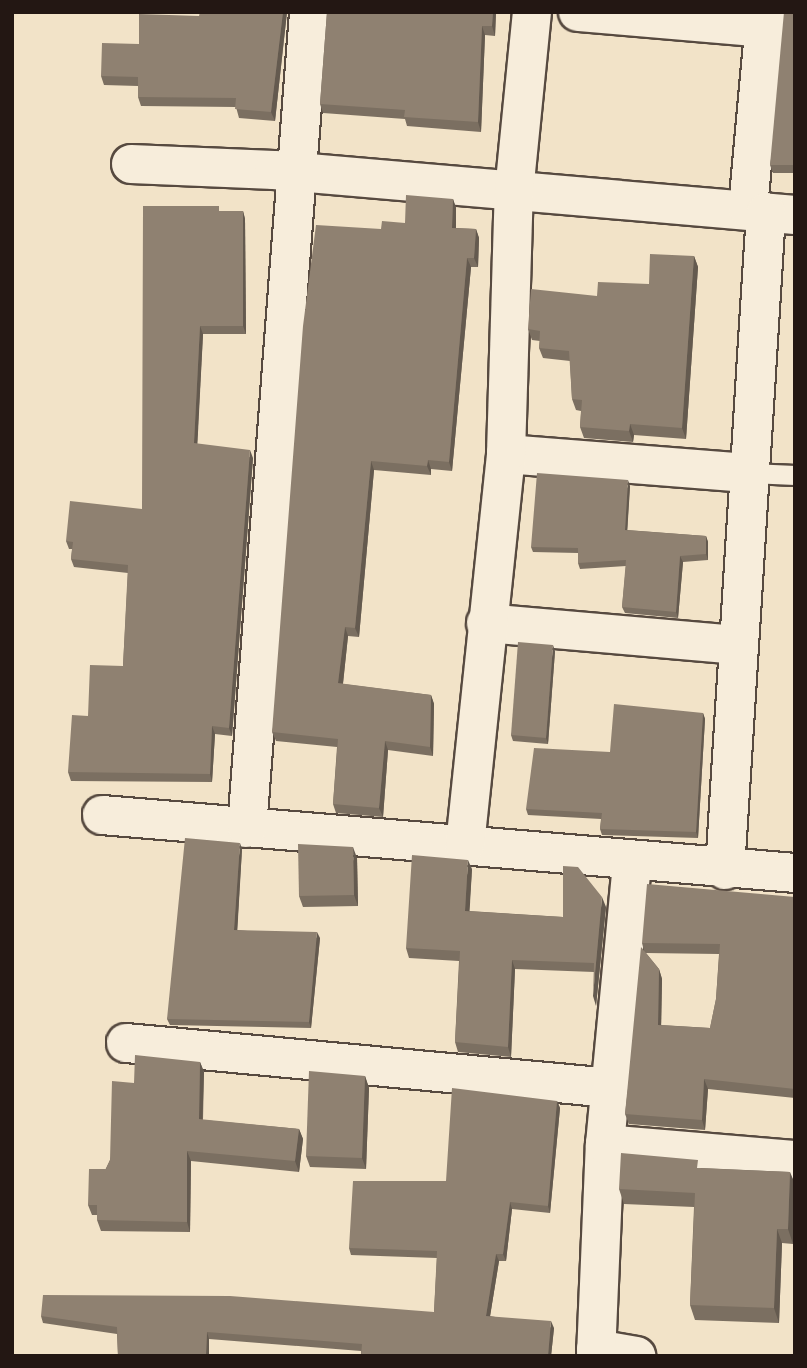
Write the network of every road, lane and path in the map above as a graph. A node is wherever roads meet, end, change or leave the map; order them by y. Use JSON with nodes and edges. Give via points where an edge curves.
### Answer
{"nodes":[{"id":1,"x":309,"y":12,"type":"edge"},
{"id":2,"x":532,"y":12,"type":"edge"},
{"id":3,"x":578,"y":12,"type":"edge"},
{"id":4,"x":765,"y":20,"type":"edge"},
{"id":5,"x":131,"y":164,"type":"dead end"},
{"id":6,"x":295,"y":172,"type":"junction"},
{"id":7,"x":514,"y":192,"type":"junction"},
{"id":8,"x":770,"y":212,"type":"edge"},
{"id":9,"x":506,"y":454,"type":"junction"},
{"id":10,"x":750,"y":473,"type":"junction"},
{"id":11,"x":795,"y":475,"type":"edge"},
{"id":12,"x":486,"y":623,"type":"junction"},
{"id":13,"x":737,"y":645,"type":"junction"},
{"id":14,"x":102,"y":815,"type":"dead end"},
{"id":15,"x":247,"y":828,"type":"junction"},
{"id":16,"x":466,"y":845,"type":"junction"},
{"id":17,"x":632,"y":862,"type":"junction"},
{"id":18,"x":725,"y":870,"type":"junction"},
{"id":19,"x":795,"y":873,"type":"edge"},
{"id":20,"x":126,"y":1043,"type":"dead end"},
{"id":21,"x":610,"y":1088,"type":"junction"},
{"id":22,"x":605,"y":1144,"type":"junction"},
{"id":23,"x":795,"y":1160,"type":"edge"},
{"id":24,"x":596,"y":1352,"type":"edge"},
{"id":25,"x":636,"y":1356,"type":"edge"}],
"edges":[{"from":1,"to":6,"type":"street"},
{"from":2,"to":7,"type":"street"},
{"from":3,"to":4,"type":"street"},
{"from":4,"to":8,"type":"street"},
{"from":5,"to":6,"type":"street"},
{"from":6,"to":7,"type":"street"},
{"from":6,"to":15,"type":"street"},
{"from":7,"to":8,"type":"street"},
{"from":7,"to":9,"type":"street"},
{"from":8,"to":10,"type":"street"},
{"from":9,"to":10,"type":"street"},
{"from":9,"to":12,"type":"street"},
{"from":10,"to":11,"type":"lane"},
{"from":10,"to":13,"type":"street"},
{"from":12,"to":13,"type":"street"},
{"from":12,"to":16,"type":"street"},
{"from":13,"to":18,"type":"street"},
{"from":14,"to":15,"type":"street"},
{"from":15,"to":16,"type":"street"},
{"from":16,"to":17,"type":"street"},
{"from":17,"to":18,"type":"street"},
{"from":17,"to":21,"type":"street"},
{"from":18,"to":19,"type":"street"},
{"from":20,"to":21,"type":"street"},
{"from":21,"to":22,"type":"street"},
{"from":22,"to":23,"type":"street"},
{"from":22,"to":24,"type":"street"},
{"from":24,"to":25,"type":"street"}]}
